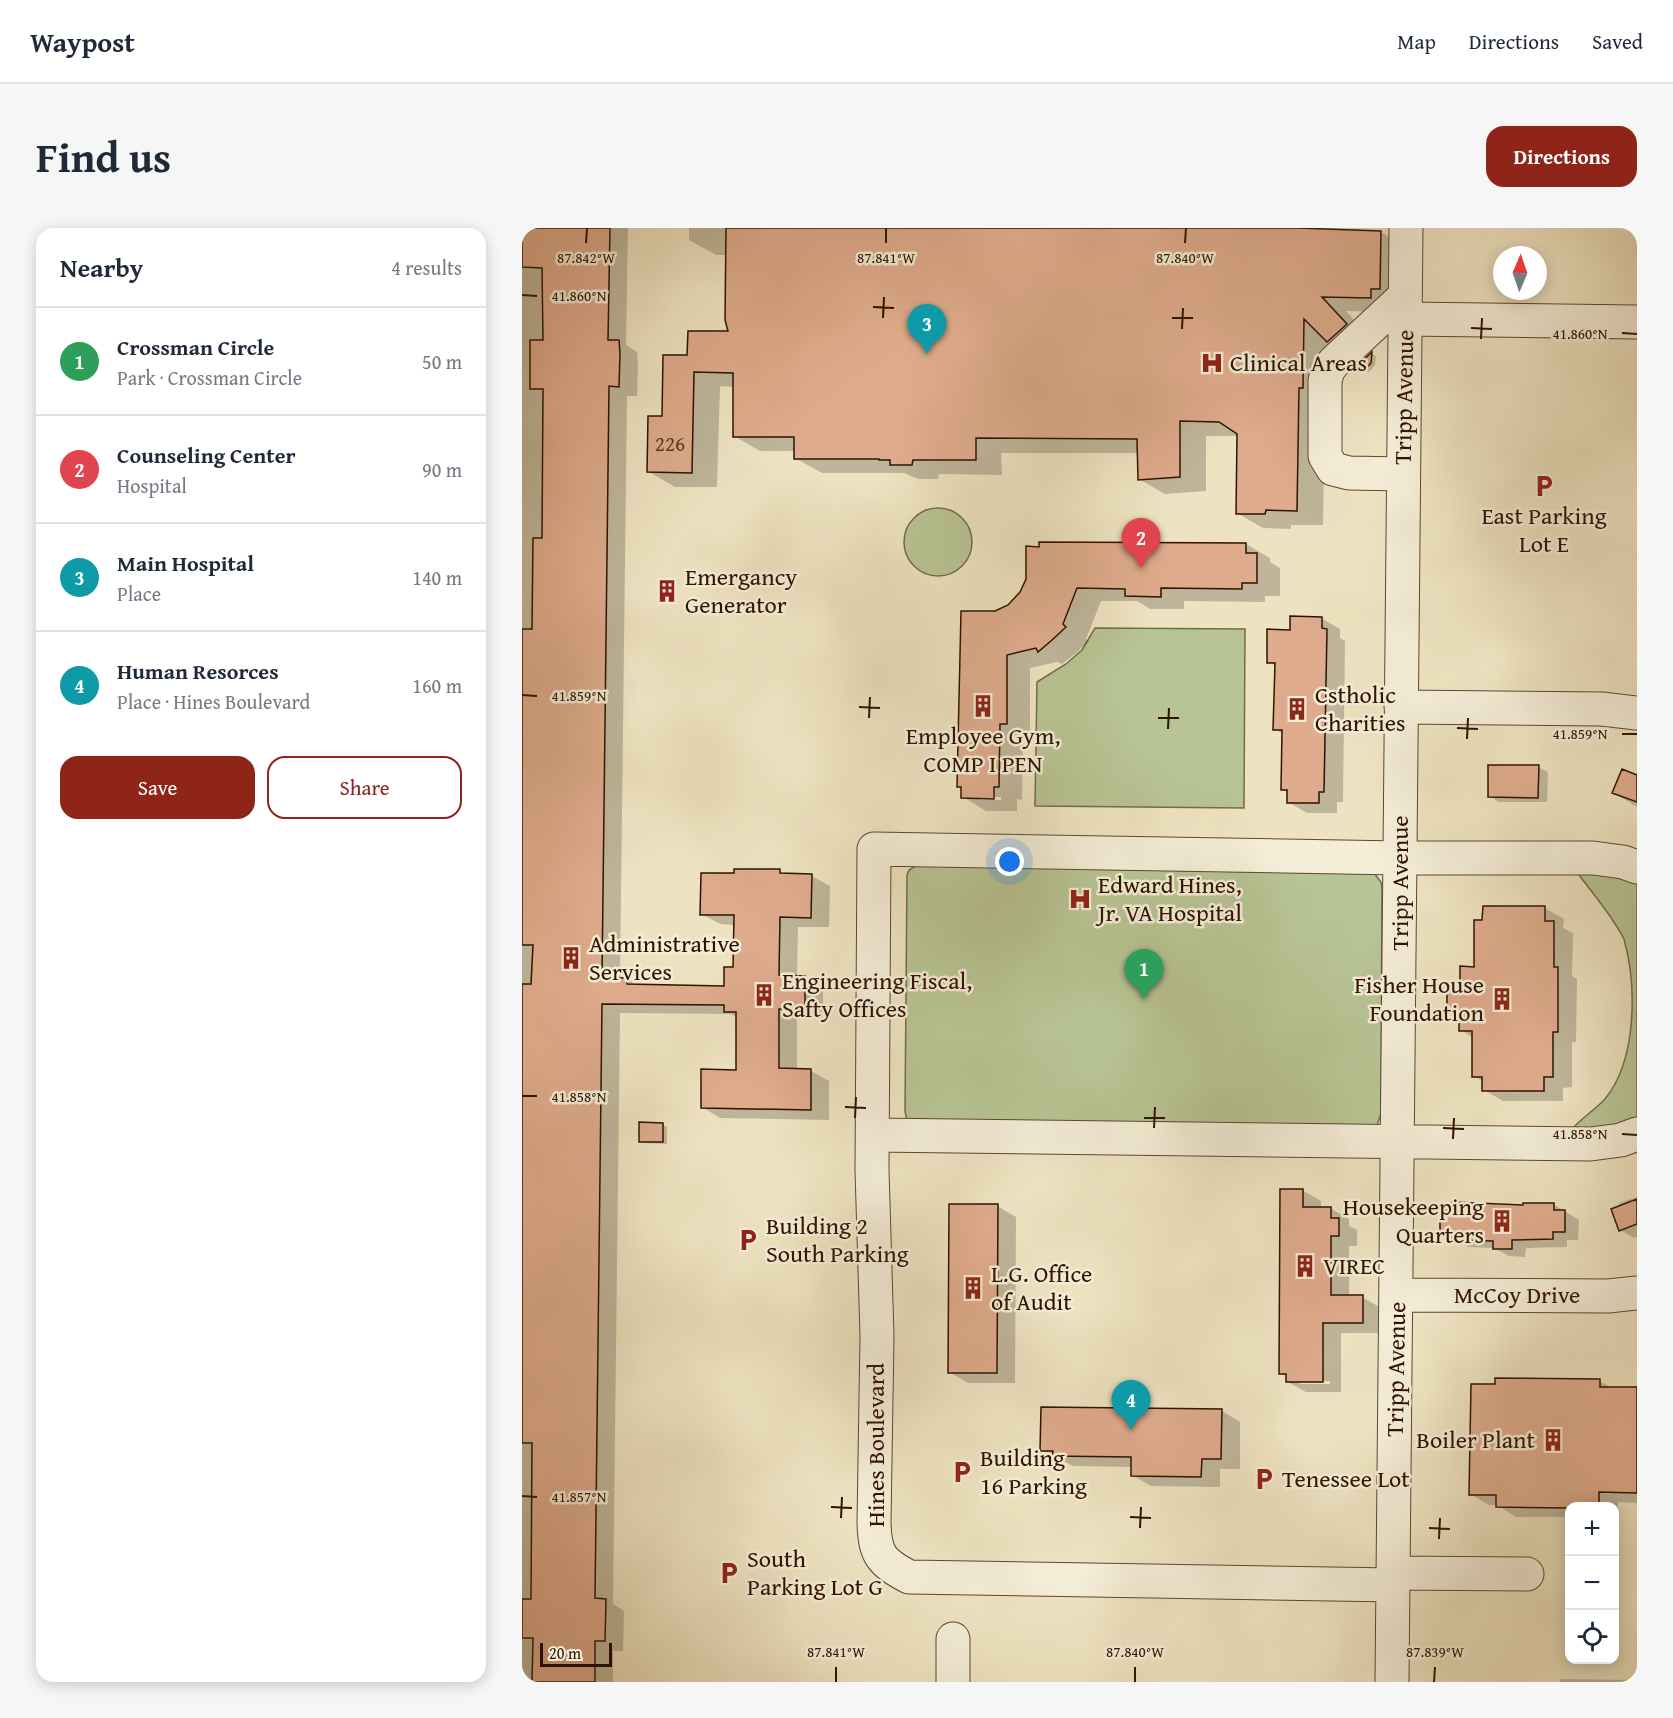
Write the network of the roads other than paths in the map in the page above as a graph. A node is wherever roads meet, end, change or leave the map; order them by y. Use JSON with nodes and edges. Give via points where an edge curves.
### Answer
{"nodes":[{"id":1,"x":1406,"y":228,"type":"edge"},
{"id":2,"x":1405,"y":308,"type":"junction"},
{"id":3,"x":1637,"y":322,"type":"edge"},
{"id":4,"x":1403,"y":474,"type":"junction"},
{"id":5,"x":1401,"y":707,"type":"junction"},
{"id":6,"x":1637,"y":713,"type":"edge"},
{"id":7,"x":1400,"y":858,"type":"junction"},
{"id":8,"x":1637,"y":867,"type":"edge"},
{"id":9,"x":1637,"y":1134,"type":"edge"},
{"id":10,"x":873,"y":1135,"type":"junction"},
{"id":11,"x":1398,"y":1142,"type":"junction"},
{"id":12,"x":1637,"y":1293,"type":"edge"},
{"id":13,"x":1396,"y":1295,"type":"junction"},
{"id":14,"x":1527,"y":1574,"type":"dead end"},
{"id":15,"x":1393,"y":1579,"type":"junction"},
{"id":16,"x":953,"y":1639,"type":"dead end"},
{"id":17,"x":953,"y":1682,"type":"edge"},
{"id":18,"x":1392,"y":1682,"type":"edge"}],
"edges":[{"from":1,"to":2,"type":"street","name":"Tripp Avenue"},
{"from":2,"to":3,"type":"street"},
{"from":2,"to":4,"type":"street","name":"Tripp Avenue"},
{"from":2,"to":4,"type":"street","via":[[1335,362],[1324,381],[1325,456],[1334,469]]},
{"from":4,"to":5,"type":"street","name":"Tripp Avenue"},
{"from":5,"to":6,"type":"street","via":[[1602,709]]},
{"from":5,"to":7,"type":"street","name":"Tripp Avenue"},
{"from":7,"to":8,"type":"street","via":[[1593,858]]},
{"from":7,"to":10,"type":"street","name":"Hines Boulevard","via":[[874,849]]},
{"from":7,"to":11,"type":"street","name":"Tripp Avenue"},
{"from":9,"to":11,"type":"street","via":[[1591,1144]]},
{"from":10,"to":11,"type":"street"},
{"from":10,"to":15,"type":"street","name":"Hines Boulevard","via":[[877,1326],[874,1529],[885,1563],[909,1577]]},
{"from":11,"to":13,"type":"street","name":"Tripp Avenue"},
{"from":12,"to":13,"type":"street","name":"McCoy Drive"},
{"from":13,"to":15,"type":"street","name":"Tripp Avenue"},
{"from":14,"to":15,"type":"street","name":"Hines Boulevard"},
{"from":15,"to":18,"type":"street","name":"Tripp Avenue"},
{"from":16,"to":17,"type":"street"}]}
